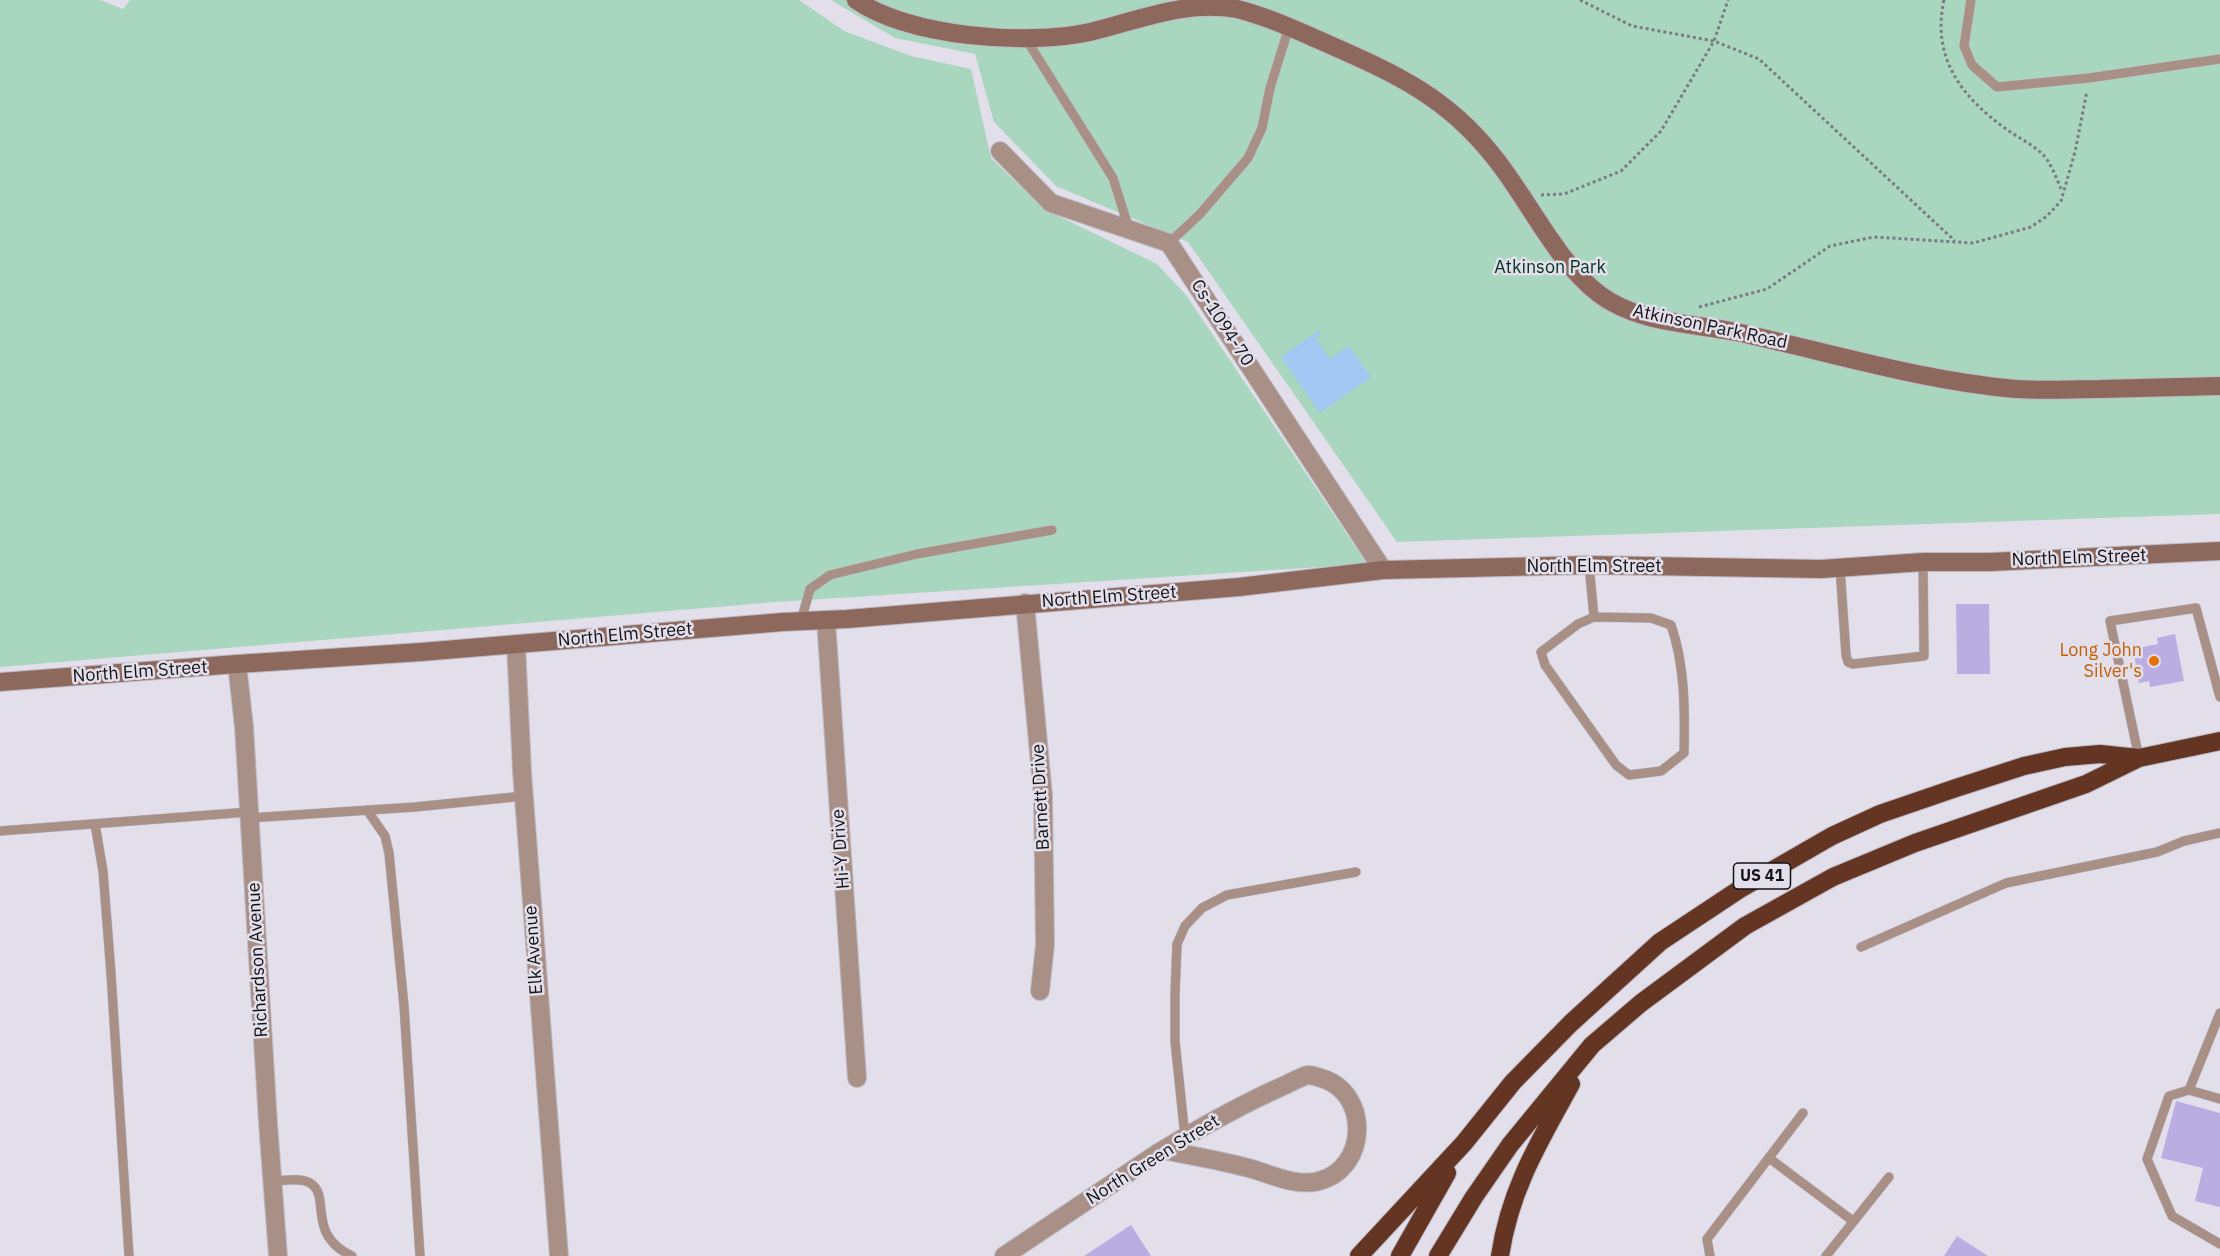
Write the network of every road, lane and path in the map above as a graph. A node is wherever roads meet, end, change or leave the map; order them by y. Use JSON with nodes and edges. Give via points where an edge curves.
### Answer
{"nodes":[{"id":1,"x":856,"y":0,"type":"edge"},
{"id":2,"x":1580,"y":0,"type":"edge"},
{"id":3,"x":1728,"y":0,"type":"edge"},
{"id":4,"x":1944,"y":0,"type":"edge"},
{"id":5,"x":1971,"y":0,"type":"edge"},
{"id":6,"x":1215,"y":3,"type":"edge"},
{"id":7,"x":1289,"y":27,"type":"junction"},
{"id":8,"x":1026,"y":39,"type":"junction"},
{"id":9,"x":1714,"y":41,"type":"junction"},
{"id":10,"x":2220,"y":59,"type":"edge"},
{"id":11,"x":2089,"y":78,"type":"junction"},
{"id":12,"x":999,"y":151,"type":"dead end"},
{"id":13,"x":2062,"y":193,"type":"junction"},
{"id":14,"x":1521,"y":196,"type":"junction"},
{"id":15,"x":1129,"y":229,"type":"junction"},
{"id":16,"x":1955,"y":242,"type":"junction"},
{"id":17,"x":1169,"y":243,"type":"junction"},
{"id":18,"x":1696,"y":308,"type":"dead end"},
{"id":19,"x":2220,"y":386,"type":"edge"},
{"id":20,"x":1053,"y":530,"type":"dead end"},
{"id":21,"x":2220,"y":551,"type":"edge"},
{"id":22,"x":1923,"y":561,"type":"junction"},
{"id":23,"x":1589,"y":565,"type":"junction"},
{"id":24,"x":1840,"y":568,"type":"junction"},
{"id":25,"x":1383,"y":570,"type":"junction"},
{"id":26,"x":1025,"y":603,"type":"junction"},
{"id":27,"x":1594,"y":617,"type":"junction"},
{"id":28,"x":826,"y":620,"type":"junction"},
{"id":29,"x":801,"y":621,"type":"junction"},
{"id":30,"x":516,"y":644,"type":"junction"},
{"id":31,"x":237,"y":664,"type":"junction"},
{"id":32,"x":0,"y":682,"type":"edge"},
{"id":33,"x":2220,"y":697,"type":"edge"},
{"id":34,"x":2220,"y":741,"type":"edge"},
{"id":35,"x":2139,"y":758,"type":"junction"},
{"id":36,"x":524,"y":796,"type":"junction"},
{"id":37,"x":367,"y":810,"type":"junction"},
{"id":38,"x":249,"y":815,"type":"junction"},
{"id":39,"x":95,"y":824,"type":"junction"},
{"id":40,"x":0,"y":831,"type":"edge"},
{"id":41,"x":2220,"y":833,"type":"edge"},
{"id":42,"x":1356,"y":872,"type":"dead end"},
{"id":43,"x":1861,"y":947,"type":"dead end"},
{"id":44,"x":1040,"y":992,"type":"dead end"},
{"id":45,"x":2220,"y":1013,"type":"edge"},
{"id":46,"x":1592,"y":1046,"type":"junction"},
{"id":47,"x":857,"y":1078,"type":"dead end"},
{"id":48,"x":2189,"y":1090,"type":"junction"},
{"id":49,"x":2220,"y":1099,"type":"edge"},
{"id":50,"x":1803,"y":1113,"type":"dead end"},
{"id":51,"x":1185,"y":1137,"type":"junction"},
{"id":52,"x":1464,"y":1143,"type":"junction"},
{"id":53,"x":1163,"y":1150,"type":"junction"},
{"id":54,"x":1769,"y":1158,"type":"junction"},
{"id":55,"x":1889,"y":1177,"type":"dead end"},
{"id":56,"x":272,"y":1181,"type":"junction"},
{"id":57,"x":1853,"y":1221,"type":"junction"},
{"id":58,"x":2220,"y":1244,"type":"edge"},
{"id":59,"x":129,"y":1256,"type":"edge"},
{"id":60,"x":278,"y":1256,"type":"edge"},
{"id":61,"x":352,"y":1256,"type":"edge"},
{"id":62,"x":420,"y":1256,"type":"edge"},
{"id":63,"x":559,"y":1256,"type":"edge"},
{"id":64,"x":1004,"y":1256,"type":"edge"},
{"id":65,"x":1359,"y":1256,"type":"edge"},
{"id":66,"x":1400,"y":1256,"type":"edge"},
{"id":67,"x":1438,"y":1256,"type":"edge"},
{"id":68,"x":1500,"y":1256,"type":"edge"},
{"id":69,"x":1710,"y":1256,"type":"edge"},
{"id":70,"x":1826,"y":1256,"type":"edge"}],
"edges":[{"from":1,"to":8,"type":"street","name":"Atkinson Park Road","via":[[894,20],[930,29]]},
{"from":2,"to":9,"type":"path","via":[[1632,26]]},
{"from":3,"to":9,"type":"path"},
{"from":4,"to":13,"type":"path","via":[[1942,48],[1960,86],[1992,118],[2046,158]]},
{"from":5,"to":11,"type":"lane","via":[[1964,46],[1972,65],[1997,87]]},
{"from":6,"to":7,"type":"street","name":"Atkinson Park Road"},
{"from":6,"to":8,"type":"street","name":"Atkinson Park Road","via":[[1183,6],[1091,32]]},
{"from":7,"to":14,"type":"street","name":"Atkinson Park Road","via":[[1401,78],[1436,99],[1468,126]]},
{"from":7,"to":17,"type":"lane","via":[[1262,128],[1248,159]]},
{"from":8,"to":15,"type":"lane","via":[[1113,178]]},
{"from":9,"to":14,"type":"path","via":[[1661,131],[1621,171],[1563,194]]},
{"from":9,"to":16,"type":"path","via":[[1759,59]]},
{"from":10,"to":11,"type":"lane"},
{"from":11,"to":13,"type":"path","via":[[2075,152]]},
{"from":12,"to":15,"type":"street","via":[[1052,203]]},
{"from":13,"to":16,"type":"path","via":[[2061,201],[2031,227],[1973,243]]},
{"from":14,"to":19,"type":"street","name":"Atkinson Park Road","via":[[1588,285],[1617,305],[1649,317],[1732,331],[1941,378],[2016,388]]},
{"from":15,"to":17,"type":"street"},
{"from":16,"to":18,"type":"path","via":[[1874,237],[1830,246],[1767,289]]},
{"from":17,"to":25,"type":"street","name":"Cs-1094-70"},
{"from":20,"to":29,"type":"lane","via":[[917,554],[830,575],[810,590]]},
{"from":21,"to":22,"type":"street","name":"North Elm Street","via":[[1990,562]]},
{"from":22,"to":24,"type":"street","name":"North Elm Street"},
{"from":22,"to":24,"type":"lane","via":[[1924,656],[1853,664],[1846,655]]},
{"from":23,"to":24,"type":"street","name":"North Elm Street"},
{"from":23,"to":25,"type":"street","name":"North Elm Street"},
{"from":23,"to":27,"type":"lane"},
{"from":25,"to":26,"type":"street","name":"North Elm Street","via":[[1239,587]]},
{"from":26,"to":28,"type":"street","name":"North Elm Street"},
{"from":26,"to":44,"type":"street","name":"Barnett Drive","via":[[1043,796],[1045,945]]},
{"from":27,"to":27,"type":"lane","via":[[1541,652],[1545,665],[1616,765],[1629,775],[1661,771],[1684,753],[1679,650],[1671,625],[1651,618]]},
{"from":28,"to":29,"type":"street","name":"North Elm Street"},
{"from":28,"to":47,"type":"street","name":"Hi-Y Drive"},
{"from":29,"to":30,"type":"street","name":"North Elm Street"},
{"from":30,"to":31,"type":"street","name":"North Elm Street"},
{"from":30,"to":36,"type":"street","name":"Elk Avenue"},
{"from":31,"to":32,"type":"street","name":"North Elm Street"},
{"from":31,"to":38,"type":"street","name":"Richardson Avenue"},
{"from":33,"to":35,"type":"lane","via":[[2196,608],[2110,621]]},
{"from":34,"to":35,"type":"highway","number":"US 41"},
{"from":35,"to":46,"type":"highway","number":"US 41","via":[[2086,784],[1863,863],[1794,898],[1690,965]]},
{"from":35,"to":52,"type":"highway","number":"US 41","via":[[2089,755],[2024,766],[1880,814],[1832,836],[1740,889],[1660,942],[1513,1082]]},
{"from":36,"to":37,"type":"lane"},
{"from":36,"to":63,"type":"street","name":"Elk Avenue"},
{"from":37,"to":38,"type":"lane"},
{"from":37,"to":62,"type":"lane","via":[[385,836],[389,853],[404,1006]]},
{"from":38,"to":39,"type":"lane"},
{"from":38,"to":56,"type":"street","name":"Richardson Avenue"},
{"from":39,"to":40,"type":"lane"},
{"from":39,"to":59,"type":"lane","via":[[103,871]]},
{"from":41,"to":43,"type":"lane","via":[[2157,852],[2006,882]]},
{"from":42,"to":51,"type":"lane","via":[[1227,895],[1202,908],[1185,926],[1177,944],[1175,1041]]},
{"from":45,"to":48,"type":"lane"},
{"from":46,"to":67,"type":"highway","number":"US 41","via":[[1510,1145]]},
{"from":46,"to":68,"type":"highway","via":[[1528,1161],[1512,1200]]},
{"from":48,"to":49,"type":"lane"},
{"from":48,"to":58,"type":"lane","via":[[2169,1096],[2147,1159],[2172,1216]]},
{"from":50,"to":54,"type":"lane"},
{"from":51,"to":53,"type":"street","name":"North Green Street"},
{"from":51,"to":53,"type":"street","name":"North Green Street","via":[[1310,1075],[1329,1080],[1344,1094],[1354,1109],[1358,1133],[1352,1154],[1340,1171],[1319,1181],[1295,1182]]},
{"from":52,"to":65,"type":"highway"},
{"from":52,"to":66,"type":"highway","number":"US 41"},
{"from":53,"to":64,"type":"street","name":"North Green Street"},
{"from":54,"to":57,"type":"lane"},
{"from":54,"to":69,"type":"lane","via":[[1707,1239]]},
{"from":55,"to":57,"type":"lane"},
{"from":56,"to":60,"type":"street","name":"Richardson Avenue"},
{"from":56,"to":61,"type":"lane","via":[[302,1181],[316,1189],[326,1235]]},
{"from":57,"to":70,"type":"lane"}]}
